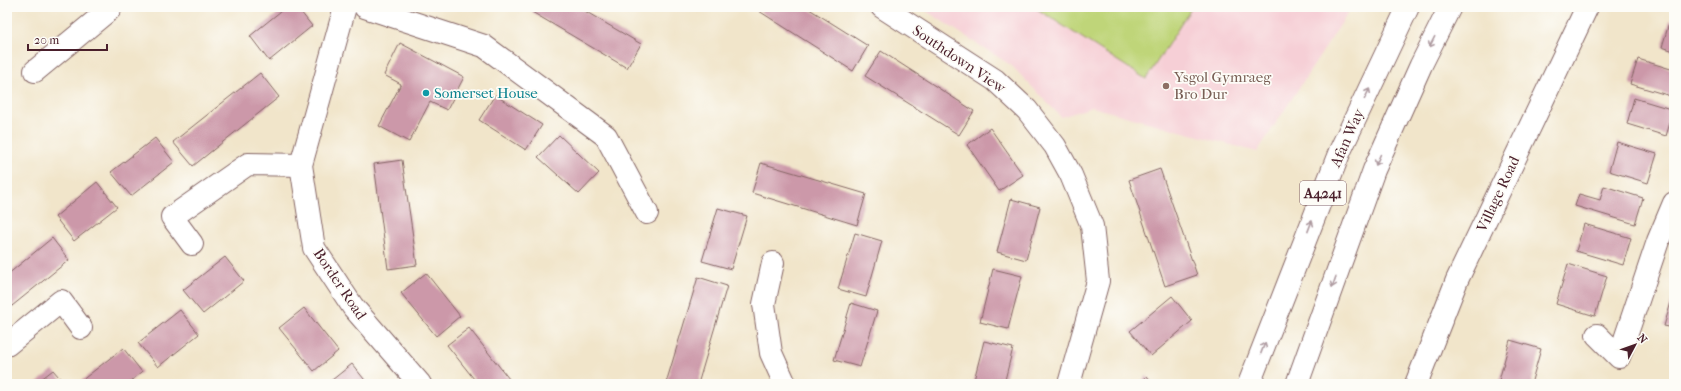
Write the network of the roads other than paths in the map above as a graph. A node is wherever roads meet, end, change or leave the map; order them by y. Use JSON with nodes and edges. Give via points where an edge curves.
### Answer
{"nodes":[{"id":1,"x":110,"y":7,"type":"edge"},
{"id":2,"x":345,"y":7,"type":"edge"},
{"id":3,"x":365,"y":7,"type":"edge"},
{"id":4,"x":882,"y":7,"type":"edge"},
{"id":5,"x":1408,"y":7,"type":"edge"},
{"id":6,"x":1450,"y":7,"type":"edge"},
{"id":7,"x":1587,"y":7,"type":"edge"},
{"id":8,"x":35,"y":71,"type":"dead end"},
{"id":9,"x":301,"y":164,"type":"junction"},
{"id":10,"x":1674,"y":204,"type":"edge"},
{"id":11,"x":647,"y":214,"type":"dead end"},
{"id":12,"x":1666,"y":243,"type":"edge"},
{"id":13,"x":192,"y":244,"type":"dead end"},
{"id":14,"x":773,"y":263,"type":"dead end"},
{"id":15,"x":81,"y":328,"type":"dead end"},
{"id":16,"x":1597,"y":334,"type":"dead end"},
{"id":17,"x":7,"y":345,"type":"edge"},
{"id":18,"x":420,"y":384,"type":"edge"},
{"id":19,"x":786,"y":384,"type":"edge"},
{"id":20,"x":1069,"y":384,"type":"edge"},
{"id":21,"x":1249,"y":384,"type":"edge"},
{"id":22,"x":1297,"y":384,"type":"edge"},
{"id":23,"x":1416,"y":384,"type":"edge"}],
"edges":[{"from":1,"to":8,"type":"street"},
{"from":2,"to":9,"type":"street","name":"Border Road"},
{"from":3,"to":11,"type":"street","via":[[484,46],[606,136]]},
{"from":4,"to":20,"type":"street","name":"Southdown View","via":[[994,80],[1027,110],[1055,146],[1071,175],[1092,226],[1098,281]]},
{"from":21,"to":5,"type":"street","name":"Afan Way","number":"A4241","one_way":true,"via":[[1340,151]]},
{"from":6,"to":22,"type":"street","number":"A4241","one_way":true,"via":[[1374,170]]},
{"from":7,"to":23,"type":"street","name":"Village Road","via":[[1457,280]]},
{"from":9,"to":13,"type":"street","via":[[248,164],[172,217]]},
{"from":9,"to":18,"type":"street","name":"Border Road","via":[[314,248],[353,307]]},
{"from":10,"to":12,"type":"street"},
{"from":12,"to":16,"type":"street","via":[[1619,356]]},
{"from":14,"to":19,"type":"street","via":[[764,304],[771,353]]},
{"from":15,"to":17,"type":"street","via":[[61,302]]}]}
